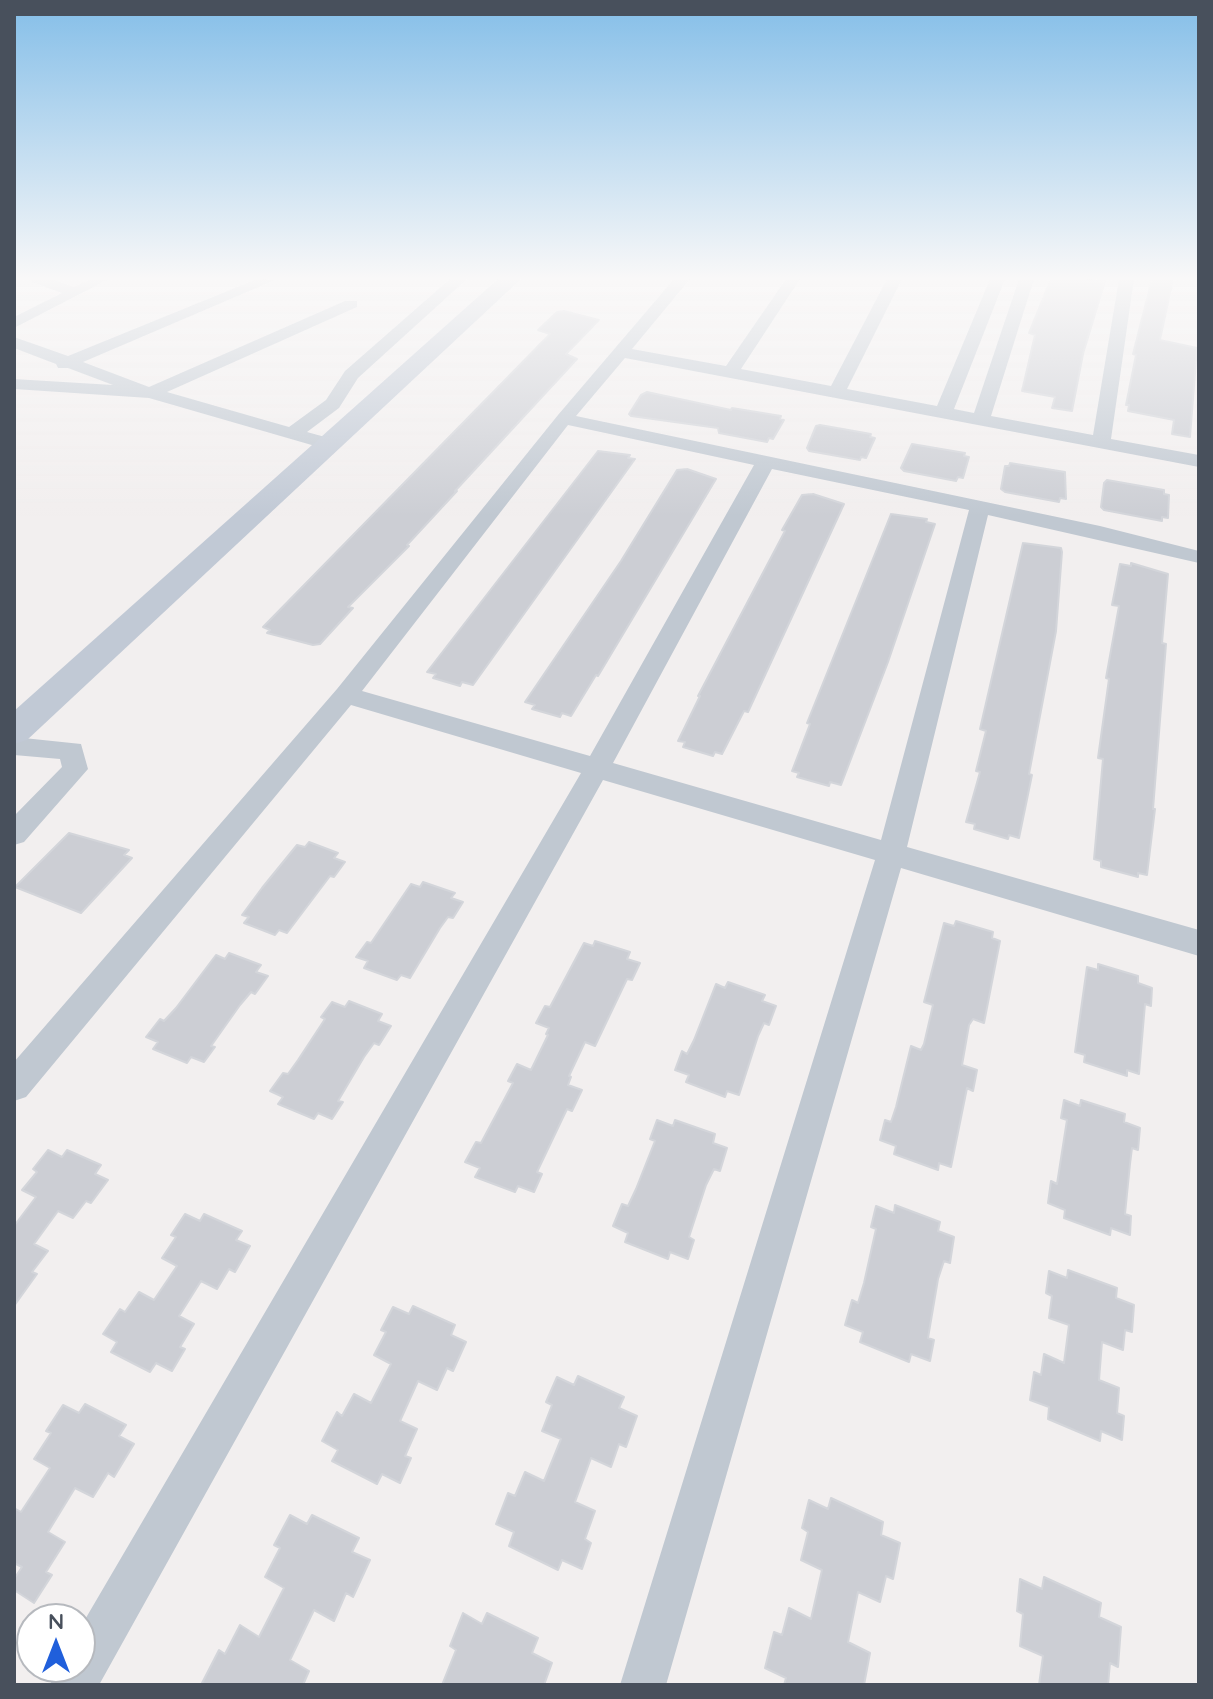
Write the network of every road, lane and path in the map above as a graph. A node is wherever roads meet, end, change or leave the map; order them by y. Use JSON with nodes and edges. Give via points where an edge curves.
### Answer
{"nodes":[{"id":1,"x":60,"y":358,"type":"edge"},
{"id":2,"x":80,"y":358,"type":"edge"},
{"id":3,"x":228,"y":358,"type":"edge"},
{"id":4,"x":370,"y":358,"type":"edge"},
{"id":5,"x":423,"y":358,"type":"edge"},
{"id":6,"x":617,"y":358,"type":"edge"},
{"id":7,"x":654,"y":358,"type":"edge"},
{"id":8,"x":740,"y":358,"type":"edge"},
{"id":9,"x":854,"y":358,"type":"edge"},
{"id":10,"x":965,"y":358,"type":"edge"},
{"id":11,"x":1001,"y":358,"type":"edge"},
{"id":12,"x":1114,"y":358,"type":"edge"},
{"id":13,"x":71,"y":362,"type":"junction"},
{"id":14,"x":730,"y":373,"type":"junction"},
{"id":15,"x":14,"y":383,"type":"edge"},
{"id":16,"x":150,"y":393,"type":"junction"},
{"id":17,"x":836,"y":393,"type":"junction"},
{"id":18,"x":943,"y":413,"type":"junction"},
{"id":19,"x":564,"y":419,"type":"junction"},
{"id":20,"x":981,"y":420,"type":"junction"},
{"id":21,"x":293,"y":433,"type":"junction"},
{"id":22,"x":1101,"y":443,"type":"junction"},
{"id":23,"x":329,"y":444,"type":"junction"},
{"id":24,"x":1199,"y":461,"type":"edge"},
{"id":25,"x":765,"y":463,"type":"junction"},
{"id":26,"x":980,"y":507,"type":"junction"},
{"id":27,"x":1199,"y":557,"type":"edge"},
{"id":28,"x":346,"y":695,"type":"junction"},
{"id":29,"x":14,"y":731,"type":"edge"},
{"id":30,"x":14,"y":746,"type":"edge"},
{"id":31,"x":598,"y":766,"type":"junction"},
{"id":32,"x":14,"y":834,"type":"edge"},
{"id":33,"x":892,"y":851,"type":"junction"},
{"id":34,"x":1199,"y":943,"type":"edge"},
{"id":35,"x":14,"y":1086,"type":"edge"},
{"id":36,"x":73,"y":1685,"type":"edge"},
{"id":37,"x":643,"y":1685,"type":"edge"}],
"edges":[{"from":1,"to":13,"type":"street"},
{"from":2,"to":13,"type":"street"},
{"from":3,"to":16,"type":"street"},
{"from":4,"to":21,"type":"street","via":[[351,375],[333,404]]},
{"from":5,"to":23,"type":"street"},
{"from":6,"to":19,"type":"street"},
{"from":7,"to":14,"type":"street"},
{"from":8,"to":14,"type":"street"},
{"from":9,"to":17,"type":"street"},
{"from":10,"to":18,"type":"street"},
{"from":11,"to":20,"type":"street"},
{"from":12,"to":22,"type":"street"},
{"from":13,"to":15,"type":"street"},
{"from":13,"to":16,"type":"street"},
{"from":14,"to":17,"type":"street"},
{"from":15,"to":16,"type":"street"},
{"from":16,"to":21,"type":"street"},
{"from":17,"to":18,"type":"street"},
{"from":18,"to":20,"type":"street"},
{"from":19,"to":25,"type":"street"},
{"from":19,"to":28,"type":"street"},
{"from":20,"to":22,"type":"street"},
{"from":21,"to":23,"type":"street"},
{"from":22,"to":24,"type":"street"},
{"from":23,"to":29,"type":"street"},
{"from":25,"to":26,"type":"street"},
{"from":25,"to":31,"type":"street"},
{"from":26,"to":27,"type":"street"},
{"from":26,"to":33,"type":"street"},
{"from":28,"to":31,"type":"street"},
{"from":28,"to":35,"type":"street"},
{"from":30,"to":32,"type":"street","via":[[72,751],[75,769]]},
{"from":31,"to":33,"type":"street"},
{"from":31,"to":36,"type":"street"},
{"from":33,"to":34,"type":"street"},
{"from":33,"to":37,"type":"street"}]}
